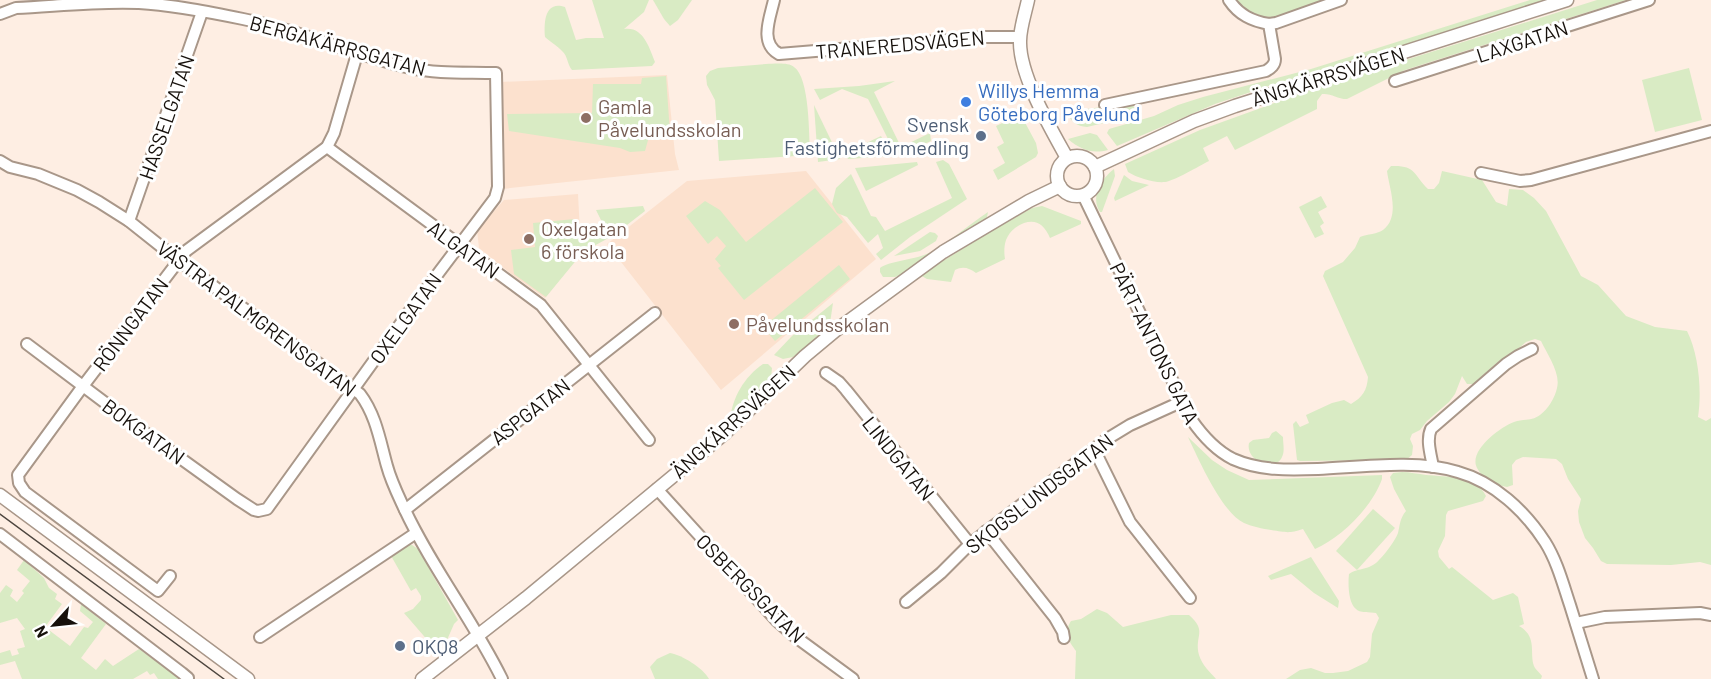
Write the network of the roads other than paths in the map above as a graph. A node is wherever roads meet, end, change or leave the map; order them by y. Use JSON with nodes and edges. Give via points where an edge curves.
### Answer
{"nodes":[{"id":1,"x":774,"y":0,"type":"edge"},
{"id":2,"x":1028,"y":0,"type":"edge"},
{"id":3,"x":1229,"y":0,"type":"edge"},
{"id":4,"x":1341,"y":0,"type":"edge"},
{"id":5,"x":1567,"y":0,"type":"edge"},
{"id":6,"x":1649,"y":0,"type":"edge"},
{"id":7,"x":180,"y":4,"type":"edge"},
{"id":8,"x":202,"y":12,"type":"junction"},
{"id":9,"x":0,"y":14,"type":"edge"},
{"id":10,"x":1269,"y":24,"type":"junction"},
{"id":11,"x":1020,"y":37,"type":"junction"},
{"id":12,"x":357,"y":54,"type":"junction"},
{"id":13,"x":496,"y":73,"type":"joint"},
{"id":14,"x":1395,"y":81,"type":"dead end"},
{"id":15,"x":1105,"y":105,"type":"dead end"},
{"id":16,"x":1711,"y":131,"type":"edge"},
{"id":17,"x":327,"y":147,"type":"junction"},
{"id":18,"x":1068,"y":158,"type":"junction"},
{"id":19,"x":0,"y":161,"type":"edge"},
{"id":20,"x":1095,"y":167,"type":"junction"},
{"id":21,"x":1480,"y":173,"type":"dead end"},
{"id":22,"x":1060,"y":186,"type":"junction"},
{"id":23,"x":1083,"y":195,"type":"junction"},
{"id":24,"x":129,"y":222,"type":"junction"},
{"id":25,"x":458,"y":244,"type":"junction"},
{"id":26,"x":178,"y":260,"type":"junction"},
{"id":27,"x":655,"y":313,"type":"dead end"},
{"id":28,"x":27,"y":344,"type":"dead end"},
{"id":29,"x":1532,"y":349,"type":"dead end"},
{"id":30,"x":588,"y":365,"type":"junction"},
{"id":31,"x":826,"y":374,"type":"dead end"},
{"id":32,"x":83,"y":386,"type":"junction"},
{"id":33,"x":354,"y":388,"type":"junction"},
{"id":34,"x":1183,"y":401,"type":"junction"},
{"id":35,"x":650,"y":440,"type":"dead end"},
{"id":36,"x":1094,"y":449,"type":"junction"},
{"id":37,"x":1433,"y":467,"type":"junction"},
{"id":38,"x":657,"y":489,"type":"junction"},
{"id":39,"x":0,"y":495,"type":"edge"},
{"id":40,"x":263,"y":510,"type":"joint"},
{"id":41,"x":405,"y":510,"type":"junction"},
{"id":42,"x":986,"y":531,"type":"junction"},
{"id":43,"x":416,"y":533,"type":"junction"},
{"id":44,"x":0,"y":534,"type":"edge"},
{"id":45,"x":970,"y":544,"type":"junction"},
{"id":46,"x":170,"y":576,"type":"dead end"},
{"id":47,"x":1190,"y":598,"type":"dead end"},
{"id":48,"x":906,"y":603,"type":"dead end"},
{"id":49,"x":1711,"y":615,"type":"edge"},
{"id":50,"x":1576,"y":623,"type":"junction"},
{"id":51,"x":478,"y":635,"type":"junction"},
{"id":52,"x":260,"y":637,"type":"dead end"},
{"id":53,"x":1064,"y":638,"type":"dead end"},
{"id":54,"x":188,"y":678,"type":"edge"},
{"id":55,"x":248,"y":679,"type":"edge"},
{"id":56,"x":422,"y":679,"type":"edge"},
{"id":57,"x":502,"y":679,"type":"edge"},
{"id":58,"x":853,"y":679,"type":"edge"},
{"id":59,"x":1593,"y":679,"type":"edge"}],
"edges":[{"from":1,"to":11,"type":"street","name":"TRANEREDSVÄGEN","via":[[767,38],[772,50],[779,54]]},
{"from":2,"to":11,"type":"street"},
{"from":3,"to":10,"type":"street","via":[[1242,15]]},
{"from":4,"to":10,"type":"street"},
{"from":5,"to":20,"type":"street","name":"ÄNGKÄRRSVÄGEN","via":[[1235,106]]},
{"from":6,"to":14,"type":"street","name":"LAXGATAN"},
{"from":7,"to":8,"type":"street","name":"BERGAKÄRRSGATAN"},
{"from":7,"to":9,"type":"street","name":"BERGAKÄRRSGATAN","via":[[16,8]]},
{"from":8,"to":12,"type":"street","name":"BERGAKÄRRSGATAN","via":[[295,32]]},
{"from":8,"to":24,"type":"street","name":"HASSELGATAN"},
{"from":10,"to":15,"type":"street","via":[[1275,63],[1266,71]]},
{"from":11,"to":18,"type":"street","via":[[1024,65],[1034,92]]},
{"from":12,"to":13,"type":"street","name":"BERGAKÄRRSGATAN","via":[[428,70]]},
{"from":12,"to":17,"type":"street"},
{"from":13,"to":25,"type":"street","name":"OXELGATAN","via":[[497,193]]},
{"from":16,"to":21,"type":"street","via":[[1531,180]]},
{"from":17,"to":25,"type":"street","name":"ALGATAN"},
{"from":17,"to":26,"type":"street","name":"RÖNNGATAN"},
{"from":18,"to":20,"type":"street","via":[[1080,156]]},
{"from":18,"to":22,"type":"street","via":[[1059,167]]},
{"from":19,"to":24,"type":"street","name":"VÄSTRA PALMGRENSGATAN","via":[[77,190]]},
{"from":20,"to":23,"type":"street","via":[[1095,184]]},
{"from":22,"to":23,"type":"street","via":[[1068,193]]},
{"from":22,"to":38,"type":"street","name":"ÄNGKÄRRSVÄGEN","via":[[943,252],[834,331],[724,434]]},
{"from":23,"to":34,"type":"street","name":"PÄRT-ANTONS GATA"},
{"from":24,"to":26,"type":"street","name":"VÄSTRA PALMGRENSGATAN"},
{"from":25,"to":30,"type":"street","name":"ALGATAN","via":[[541,305]]},
{"from":25,"to":33,"type":"street","name":"OXELGATAN"},
{"from":26,"to":32,"type":"street","name":"RÖNNGATAN"},
{"from":26,"to":33,"type":"street","name":"VÄSTRA PALMGRENSGATAN"},
{"from":27,"to":30,"type":"street","name":"ASPGATAN"},
{"from":28,"to":32,"type":"street","name":"BOKGATAN"},
{"from":29,"to":37,"type":"street","via":[[1506,364],[1431,429]]},
{"from":30,"to":35,"type":"street","name":"ALGATAN"},
{"from":30,"to":41,"type":"street","name":"ASPGATAN"},
{"from":31,"to":45,"type":"street","name":"LINDGATAN","via":[[839,382]]},
{"from":32,"to":40,"type":"street","name":"BOKGATAN","via":[[237,500],[254,510]]},
{"from":32,"to":46,"type":"street","name":"RÖNNGATAN","via":[[18,475],[19,483],[24,492],[158,591]]},
{"from":33,"to":40,"type":"street","name":"OXELGATAN","via":[[270,506]]},
{"from":33,"to":41,"type":"street","name":"VÄSTRA PALMGRENSGATAN","via":[[372,414]]},
{"from":34,"to":36,"type":"street","name":"SKOGSLUNDSGATAN","via":[[1118,432]]},
{"from":34,"to":37,"type":"street","name":"PÄRT-ANTONS GATA","via":[[1209,442],[1231,458],[1258,468]]},
{"from":36,"to":42,"type":"street","name":"SKOGSLUNDSGATAN"},
{"from":36,"to":47,"type":"street","via":[[1130,522]]},
{"from":37,"to":50,"type":"street","name":"PÄRT-ANTONS GATA","via":[[1457,471],[1482,482],[1524,514],[1552,554]]},
{"from":38,"to":51,"type":"street","name":"ÄNGKÄRRSVÄGEN"},
{"from":38,"to":58,"type":"street","name":"OSBERGSGATAN","via":[[777,621]]},
{"from":39,"to":55,"type":"street"},
{"from":41,"to":43,"type":"street","name":"VÄSTRA PALMGRENSGATAN"},
{"from":42,"to":45,"type":"street","name":"SKOGSLUNDSGATAN"},
{"from":42,"to":53,"type":"street","via":[[1056,618]]},
{"from":43,"to":51,"type":"street","name":"VÄSTRA PALMGRENSGATAN"},
{"from":43,"to":52,"type":"street"},
{"from":44,"to":54,"type":"street"},
{"from":45,"to":48,"type":"street","name":"SKOGSLUNDSGATAN"},
{"from":49,"to":50,"type":"street","via":[[1605,618]]},
{"from":50,"to":59,"type":"street","name":"PÄRT-ANTONS GATA"},
{"from":51,"to":56,"type":"street","name":"ÄNGKÄRRSVÄGEN"},
{"from":51,"to":57,"type":"street","name":"VÄSTRA PALMGRENSGATAN"}]}
